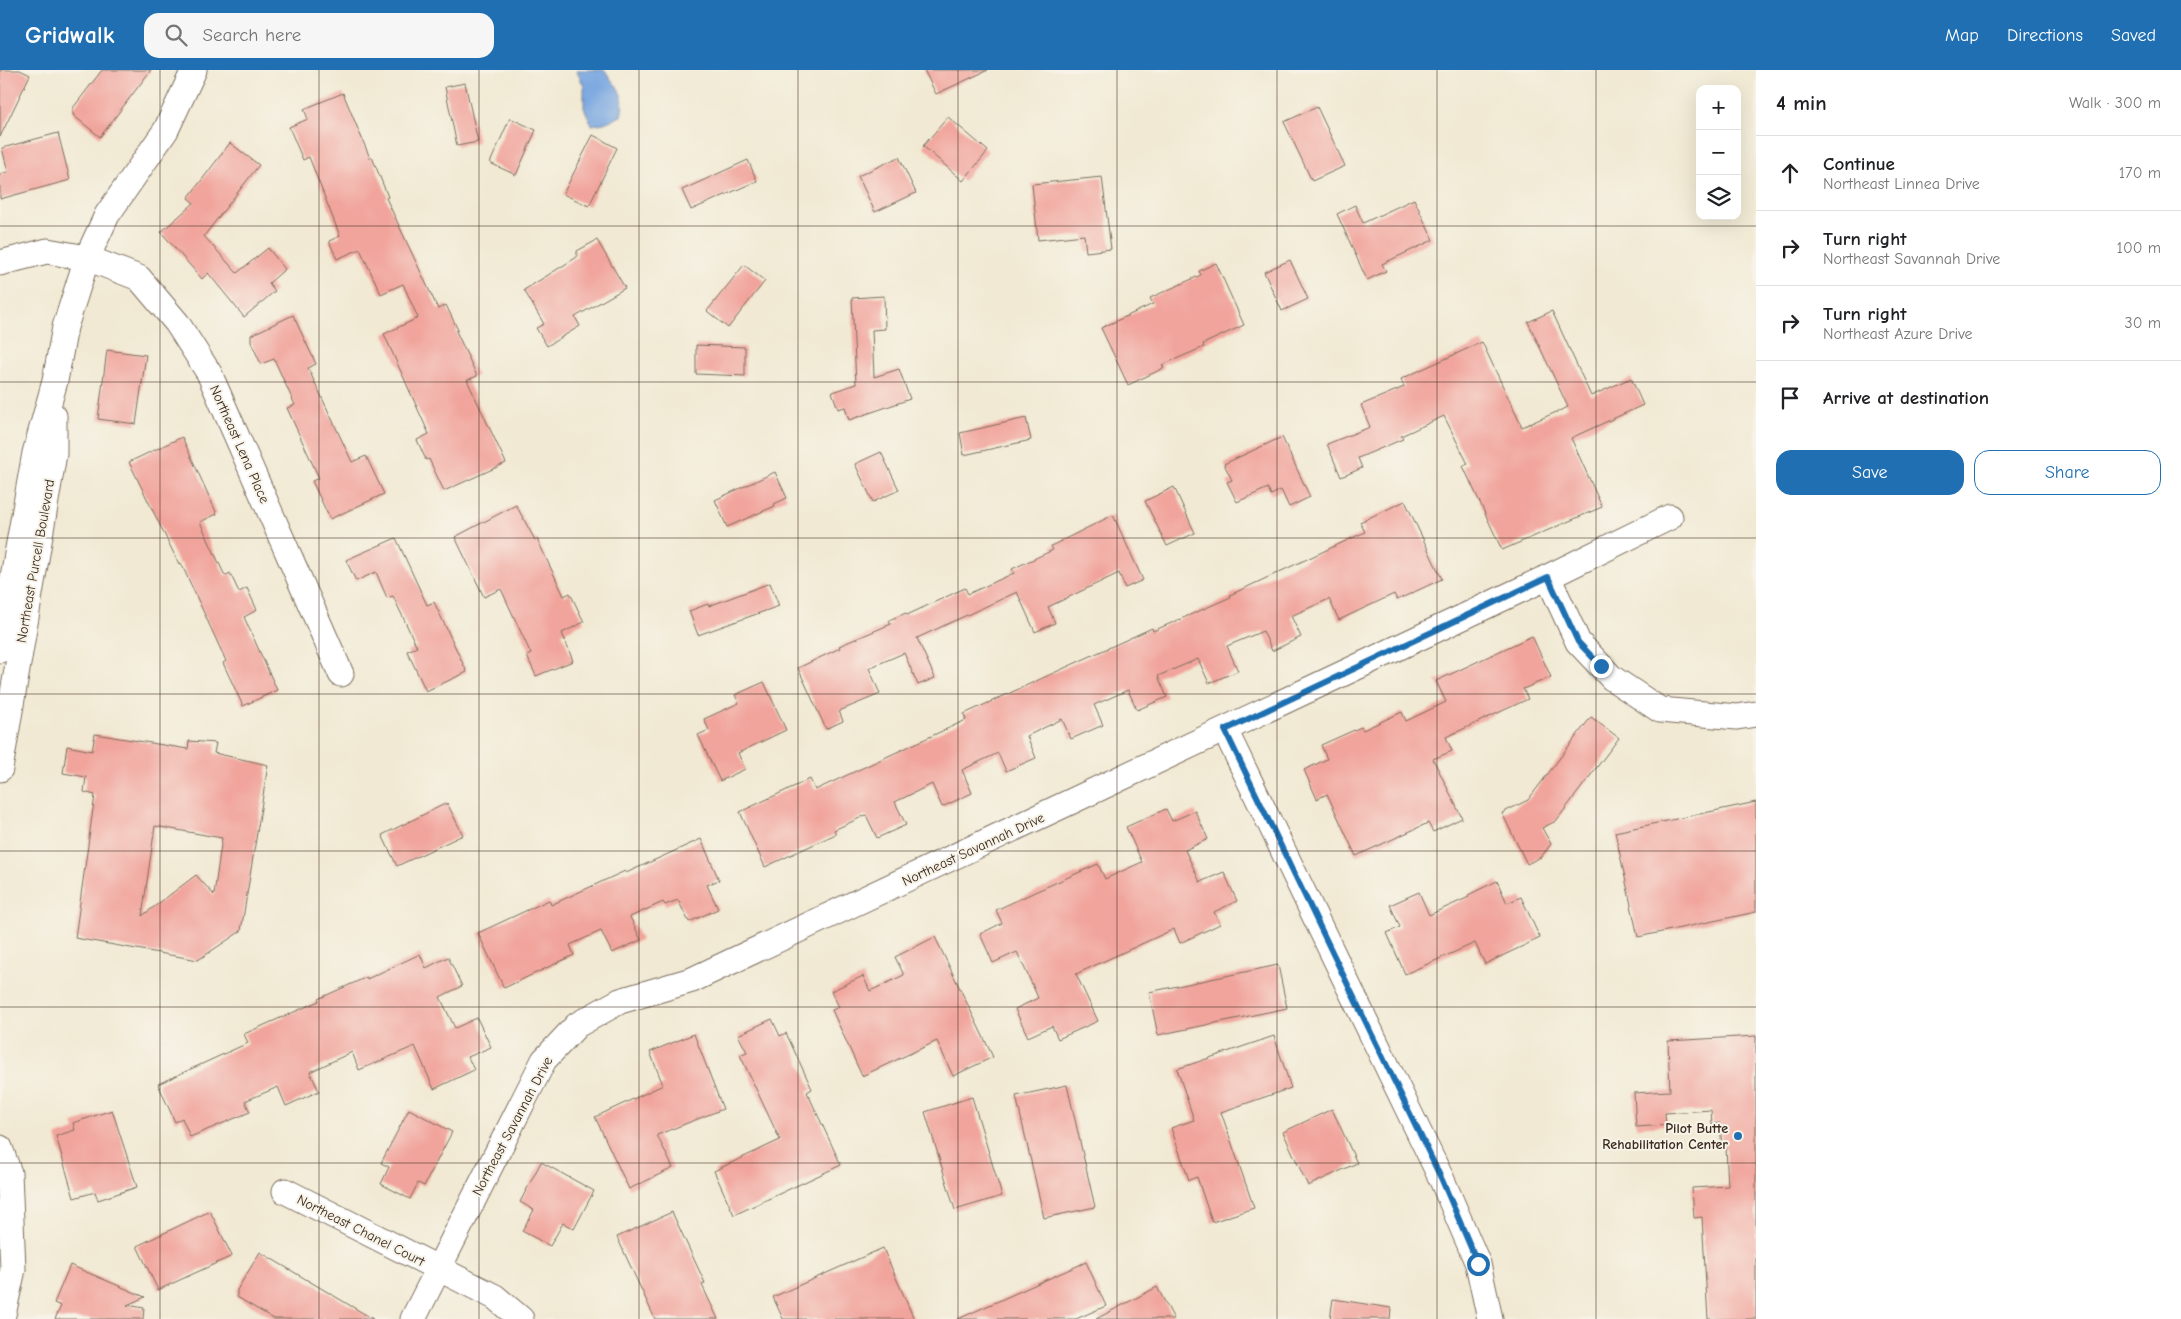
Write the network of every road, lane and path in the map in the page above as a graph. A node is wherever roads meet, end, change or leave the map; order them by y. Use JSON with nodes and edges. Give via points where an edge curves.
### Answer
{"nodes":[{"id":1,"x":194,"y":70,"type":"edge"},
{"id":2,"x":87,"y":258,"type":"junction"},
{"id":3,"x":0,"y":263,"type":"edge"},
{"id":4,"x":55,"y":382,"type":"junction"},
{"id":5,"x":1670,"y":517,"type":"dead end"},
{"id":6,"x":1548,"y":577,"type":"junction"},
{"id":7,"x":0,"y":650,"type":"edge"},
{"id":8,"x":342,"y":674,"type":"dead end"},
{"id":9,"x":1756,"y":714,"type":"edge"},
{"id":10,"x":1225,"y":730,"type":"junction"},
{"id":11,"x":0,"y":769,"type":"edge"},
{"id":12,"x":0,"y":1148,"type":"edge"},
{"id":13,"x":285,"y":1191,"type":"dead end"},
{"id":14,"x":0,"y":1194,"type":"edge"},
{"id":15,"x":11,"y":1221,"type":"junction"},
{"id":16,"x":437,"y":1269,"type":"junction"},
{"id":17,"x":2,"y":1319,"type":"edge"},
{"id":18,"x":413,"y":1319,"type":"edge"},
{"id":19,"x":521,"y":1319,"type":"edge"},
{"id":20,"x":1490,"y":1319,"type":"edge"}],
"edges":[{"from":1,"to":2,"type":"street","name":"Northeast Purcell Boulevard","via":[[166,130],[107,215]]},
{"from":2,"to":3,"type":"street","name":"Northeast Lena Place","via":[[47,252]]},
{"from":2,"to":4,"type":"street","name":"Northeast Purcell Boulevard","via":[[65,327]]},
{"from":2,"to":8,"type":"street","name":"Northeast Lena Place","via":[[139,278],[177,322],[209,373]]},
{"from":4,"to":7,"type":"street","name":"Northeast Purcell Boulevard","via":[[35,453]]},
{"from":4,"to":11,"type":"street","name":"Northeast Purcell Boulevard","via":[[54,454]]},
{"from":5,"to":6,"type":"street","name":"Northeast Savannah Drive"},
{"from":6,"to":9,"type":"street","via":[[1578,642],[1612,678],[1660,710],[1737,717]]},
{"from":6,"to":10,"type":"street","name":"Northeast Savannah Drive"},
{"from":10,"to":16,"type":"street","name":"Northeast Savannah Drive","via":[[692,980],[620,1001],[577,1025],[544,1060]]},
{"from":10,"to":20,"type":"street","via":[[1442,1180],[1478,1264]]},
{"from":12,"to":15,"type":"street","via":[[9,1173]]},
{"from":13,"to":16,"type":"street","name":"Northeast Chanel Court"},
{"from":14,"to":15,"type":"street"},
{"from":15,"to":17,"type":"street","via":[[13,1269]]},
{"from":16,"to":18,"type":"street","name":"Northeast Savannah Drive"},
{"from":16,"to":19,"type":"street","name":"Northeast Chanel Court","via":[[495,1297]]}]}
